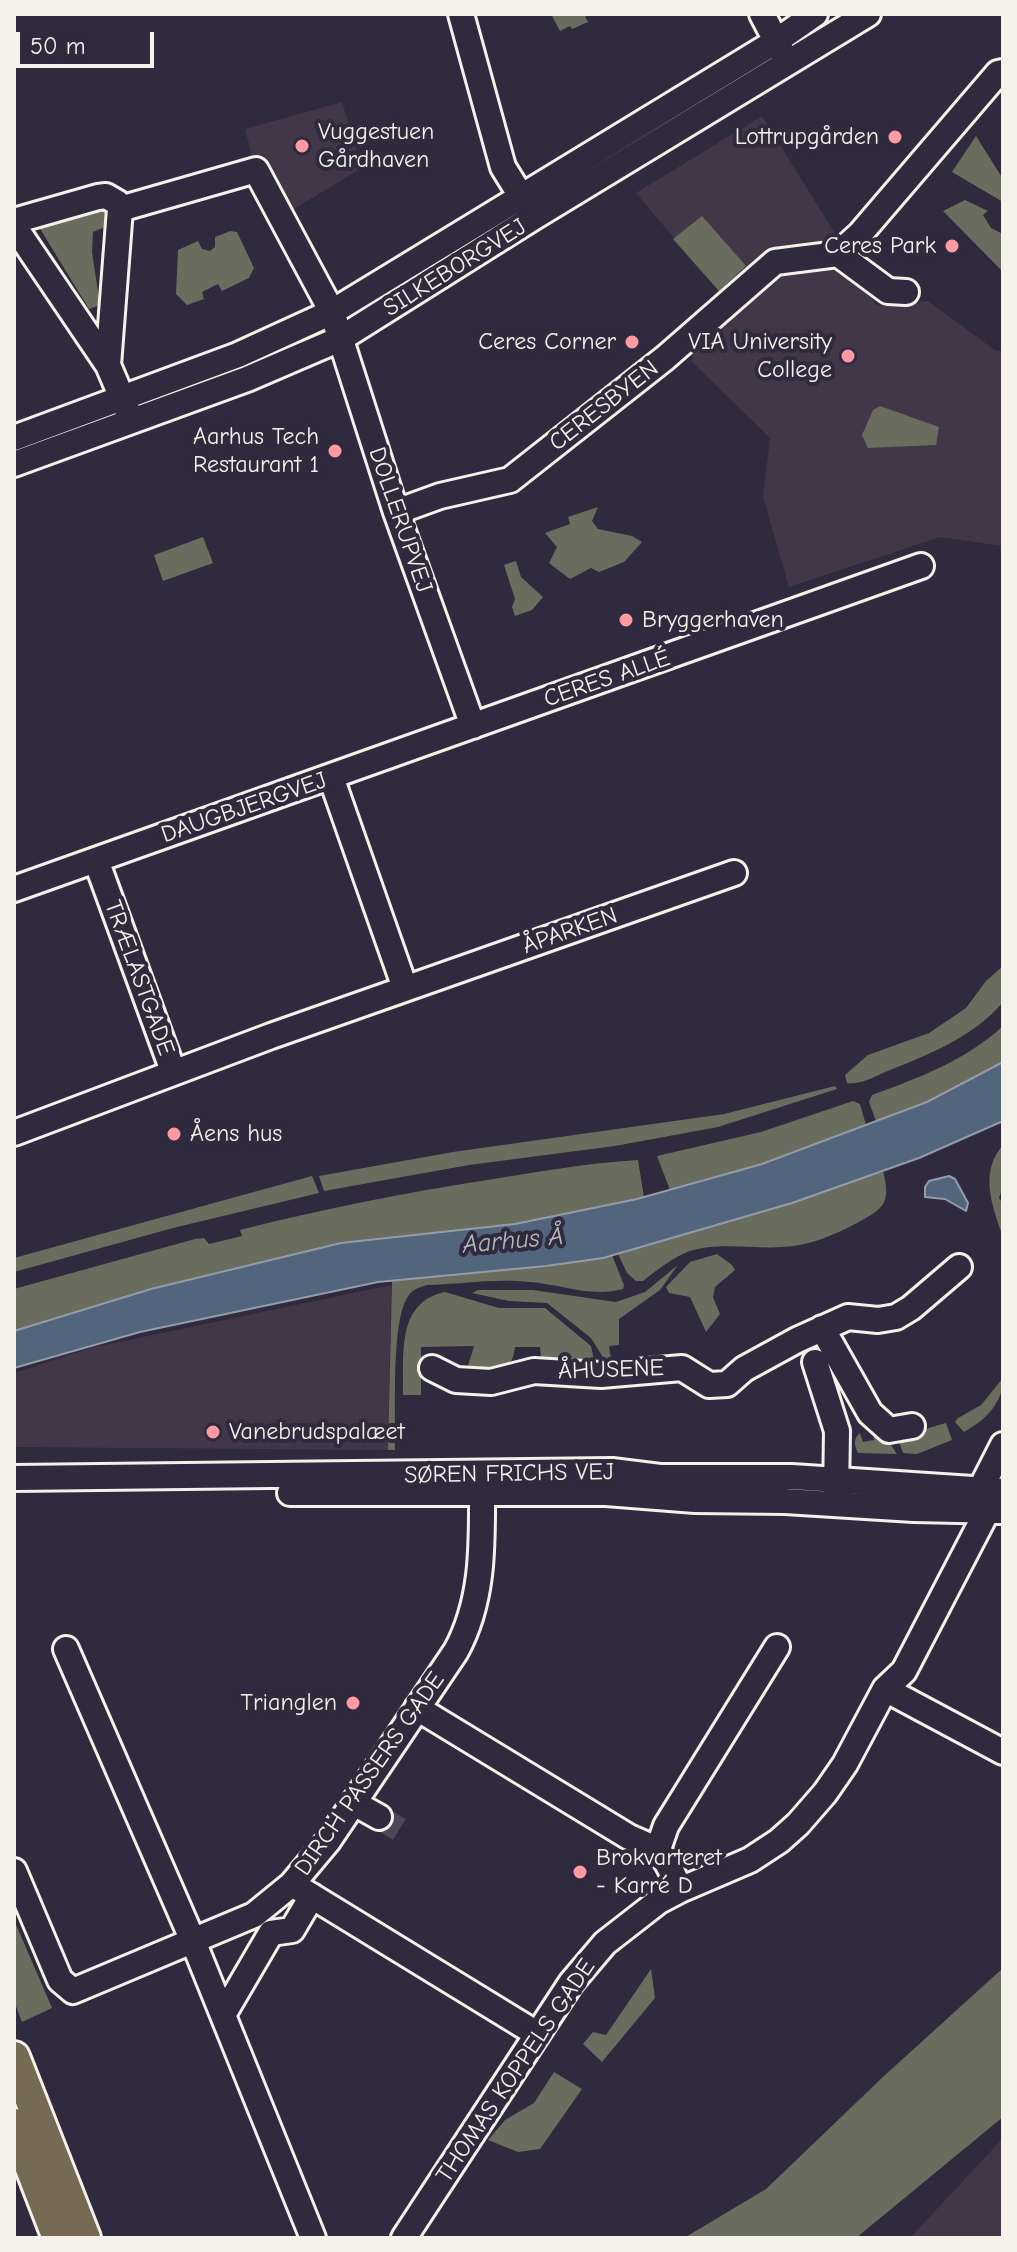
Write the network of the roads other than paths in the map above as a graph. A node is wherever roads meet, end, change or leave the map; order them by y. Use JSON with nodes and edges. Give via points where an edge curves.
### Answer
{"nodes":[{"id":1,"x":461,"y":14,"type":"edge"},
{"id":2,"x":762,"y":14,"type":"edge"},
{"id":3,"x":815,"y":14,"type":"edge"},
{"id":4,"x":868,"y":14,"type":"edge"},
{"id":5,"x":782,"y":52,"type":"junction"},
{"id":6,"x":1003,"y":72,"type":"edge"},
{"id":7,"x":521,"y":196,"type":"junction"},
{"id":8,"x":120,"y":209,"type":"junction"},
{"id":9,"x":534,"y":217,"type":"junction"},
{"id":10,"x":14,"y":224,"type":"edge"},
{"id":11,"x":838,"y":254,"type":"junction"},
{"id":12,"x":906,"y":292,"type":"dead end"},
{"id":13,"x":332,"y":312,"type":"junction"},
{"id":14,"x":340,"y":339,"type":"junction"},
{"id":15,"x":108,"y":365,"type":"junction"},
{"id":16,"x":128,"y":410,"type":"junction"},
{"id":17,"x":14,"y":438,"type":"edge"},
{"id":18,"x":14,"y":464,"type":"edge"},
{"id":19,"x":396,"y":512,"type":"junction"},
{"id":20,"x":921,"y":566,"type":"dead end"},
{"id":21,"x":473,"y":726,"type":"junction"},
{"id":22,"x":331,"y":777,"type":"junction"},
{"id":23,"x":96,"y":860,"type":"junction"},
{"id":24,"x":734,"y":873,"type":"dead end"},
{"id":25,"x":14,"y":889,"type":"edge"},
{"id":26,"x":405,"y":988,"type":"junction"},
{"id":27,"x":173,"y":1071,"type":"junction"},
{"id":28,"x":14,"y":1133,"type":"edge"},
{"id":29,"x":959,"y":1267,"type":"dead end"},
{"id":30,"x":822,"y":1328,"type":"junction"},
{"id":31,"x":815,"y":1362,"type":"dead end"},
{"id":32,"x":432,"y":1368,"type":"dead end"},
{"id":33,"x":870,"y":1413,"type":"junction"},
{"id":34,"x":912,"y":1426,"type":"dead end"},
{"id":35,"x":837,"y":1431,"type":"junction"},
{"id":36,"x":1003,"y":1445,"type":"edge"},
{"id":37,"x":14,"y":1478,"type":"edge"},
{"id":38,"x":838,"y":1480,"type":"junction"},
{"id":39,"x":482,"y":1483,"type":"junction"},
{"id":40,"x":14,"y":1494,"type":"edge"},
{"id":41,"x":992,"y":1498,"type":"edge"},
{"id":42,"x":835,"y":1505,"type":"junction"},
{"id":43,"x":777,"y":1647,"type":"dead end"},
{"id":44,"x":66,"y":1649,"type":"dead end"},
{"id":45,"x":885,"y":1689,"type":"junction"},
{"id":46,"x":417,"y":1708,"type":"junction"},
{"id":47,"x":1003,"y":1752,"type":"edge"},
{"id":48,"x":354,"y":1803,"type":"junction"},
{"id":49,"x":379,"y":1817,"type":"tunnel mouth"},
{"id":50,"x":658,"y":1849,"type":"junction"},
{"id":51,"x":14,"y":1871,"type":"edge"},
{"id":52,"x":302,"y":1890,"type":"junction"},
{"id":53,"x":680,"y":1890,"type":"junction"},
{"id":54,"x":193,"y":1941,"type":"junction"},
{"id":55,"x":223,"y":2015,"type":"junction"},
{"id":56,"x":537,"y":2034,"type":"junction"},
{"id":57,"x":14,"y":2057,"type":"edge"},
{"id":58,"x":14,"y":2124,"type":"edge"},
{"id":59,"x":58,"y":2238,"type":"edge"},
{"id":60,"x":85,"y":2238,"type":"edge"},
{"id":61,"x":313,"y":2238,"type":"edge"},
{"id":62,"x":404,"y":2238,"type":"edge"}],
"edges":[{"from":1,"to":7,"type":"street","via":[[503,167]]},
{"from":2,"to":5,"type":"street"},
{"from":3,"to":5,"type":"street","name":"SILKEBORGVEJ"},
{"from":4,"to":5,"type":"street","name":"SILKEBORGVEJ"},
{"from":5,"to":7,"type":"street","name":"SILKEBORGVEJ"},
{"from":5,"to":9,"type":"street","name":"SILKEBORGVEJ"},
{"from":6,"to":11,"type":"street"},
{"from":7,"to":9,"type":"street"},
{"from":7,"to":13,"type":"street","name":"SILKEBORGVEJ"},
{"from":8,"to":10,"type":"street","via":[[106,196]]},
{"from":8,"to":13,"type":"street","name":"DOLLERUPVEJ","via":[[256,170]]},
{"from":8,"to":15,"type":"street"},
{"from":9,"to":14,"type":"street","name":"SILKEBORGVEJ"},
{"from":10,"to":15,"type":"street"},
{"from":11,"to":12,"type":"street","via":[[888,291]]},
{"from":11,"to":19,"type":"street","name":"CERESBYEN","via":[[775,262],[682,345],[510,480]]},
{"from":13,"to":14,"type":"street","name":"DOLLERUPVEJ"},
{"from":13,"to":16,"type":"street","name":"SILKEBORGVEJ"},
{"from":14,"to":16,"type":"street","name":"SILKEBORGVEJ","via":[[247,379]]},
{"from":14,"to":19,"type":"street","name":"DOLLERUPVEJ"},
{"from":15,"to":16,"type":"street"},
{"from":16,"to":17,"type":"street","name":"SILKEBORGVEJ"},
{"from":16,"to":18,"type":"street","name":"SILKEBORGVEJ"},
{"from":19,"to":21,"type":"street","name":"DOLLERUPVEJ"},
{"from":20,"to":21,"type":"street","name":"CERES ALLÉ"},
{"from":21,"to":22,"type":"street","name":"DAUGBJERGVEJ"},
{"from":22,"to":23,"type":"street","name":"DAUGBJERGVEJ"},
{"from":22,"to":26,"type":"street"},
{"from":23,"to":25,"type":"street","name":"DAUGBJERGVEJ"},
{"from":23,"to":27,"type":"street","name":"TRÆLASTGADE"},
{"from":24,"to":26,"type":"street","name":"ÅPARKEN"},
{"from":26,"to":27,"type":"street","name":"ÅPARKEN"},
{"from":27,"to":28,"type":"street","name":"TRÆLASTGADE"},
{"from":29,"to":30,"type":"street","name":"ÅHUSENE","via":[[896,1317],[848,1317]]},
{"from":30,"to":32,"type":"street","name":"ÅHUSENE","via":[[744,1369],[727,1384],[709,1385],[682,1368],[601,1375],[534,1371],[491,1382],[456,1380]]},
{"from":30,"to":33,"type":"street"},
{"from":31,"to":35,"type":"street"},
{"from":33,"to":34,"type":"street","via":[[889,1430]]},
{"from":33,"to":35,"type":"street"},
{"from":35,"to":38,"type":"street"},
{"from":36,"to":41,"type":"street","name":"THOMAS KOPPELS GADE"},
{"from":37,"to":39,"type":"street","name":"SØREN FRICHS VEJ"},
{"from":38,"to":39,"type":"street","name":"SØREN FRICHS VEJ","via":[[660,1477],[612,1471]]},
{"from":38,"to":41,"type":"street","name":"SØREN FRICHS VEJ"},
{"from":38,"to":42,"type":"street"},
{"from":39,"to":40,"type":"street","name":"SØREN FRICHS VEJ"},
{"from":39,"to":42,"type":"street","name":"SØREN FRICHS VEJ"},
{"from":39,"to":46,"type":"street","name":"DIRCH PASSERS GADE","via":[[481,1567],[474,1610],[456,1651]]},
{"from":41,"to":42,"type":"street","name":"SØREN FRICHS VEJ"},
{"from":41,"to":45,"type":"street","name":"THOMAS KOPPELS GADE","via":[[890,1665]]},
{"from":43,"to":50,"type":"street","via":[[666,1826]]},
{"from":44,"to":54,"type":"street"},
{"from":45,"to":47,"type":"street"},
{"from":45,"to":53,"type":"street","name":"THOMAS KOPPELS GADE","via":[[845,1764],[798,1824],[750,1860]]},
{"from":46,"to":48,"type":"street","name":"DIRCH PASSERS GADE"},
{"from":46,"to":50,"type":"street","via":[[629,1837]]},
{"from":48,"to":49,"type":"street"},
{"from":48,"to":52,"type":"street","name":"DIRCH PASSERS GADE"},
{"from":50,"to":53,"type":"street"},
{"from":51,"to":54,"type":"street","name":"DIRCH PASSERS GADE","via":[[60,1980],[73,1991]]},
{"from":52,"to":54,"type":"street","name":"DIRCH PASSERS GADE"},
{"from":52,"to":55,"type":"street","via":[[292,1930],[271,1933]]},
{"from":52,"to":56,"type":"street"},
{"from":53,"to":56,"type":"street","name":"THOMAS KOPPELS GADE","via":[[605,1943]]},
{"from":54,"to":55,"type":"street"},
{"from":55,"to":61,"type":"street"},
{"from":56,"to":62,"type":"street","name":"THOMAS KOPPELS GADE"},
{"from":57,"to":60,"type":"main road"},
{"from":58,"to":59,"type":"main road"}]}
